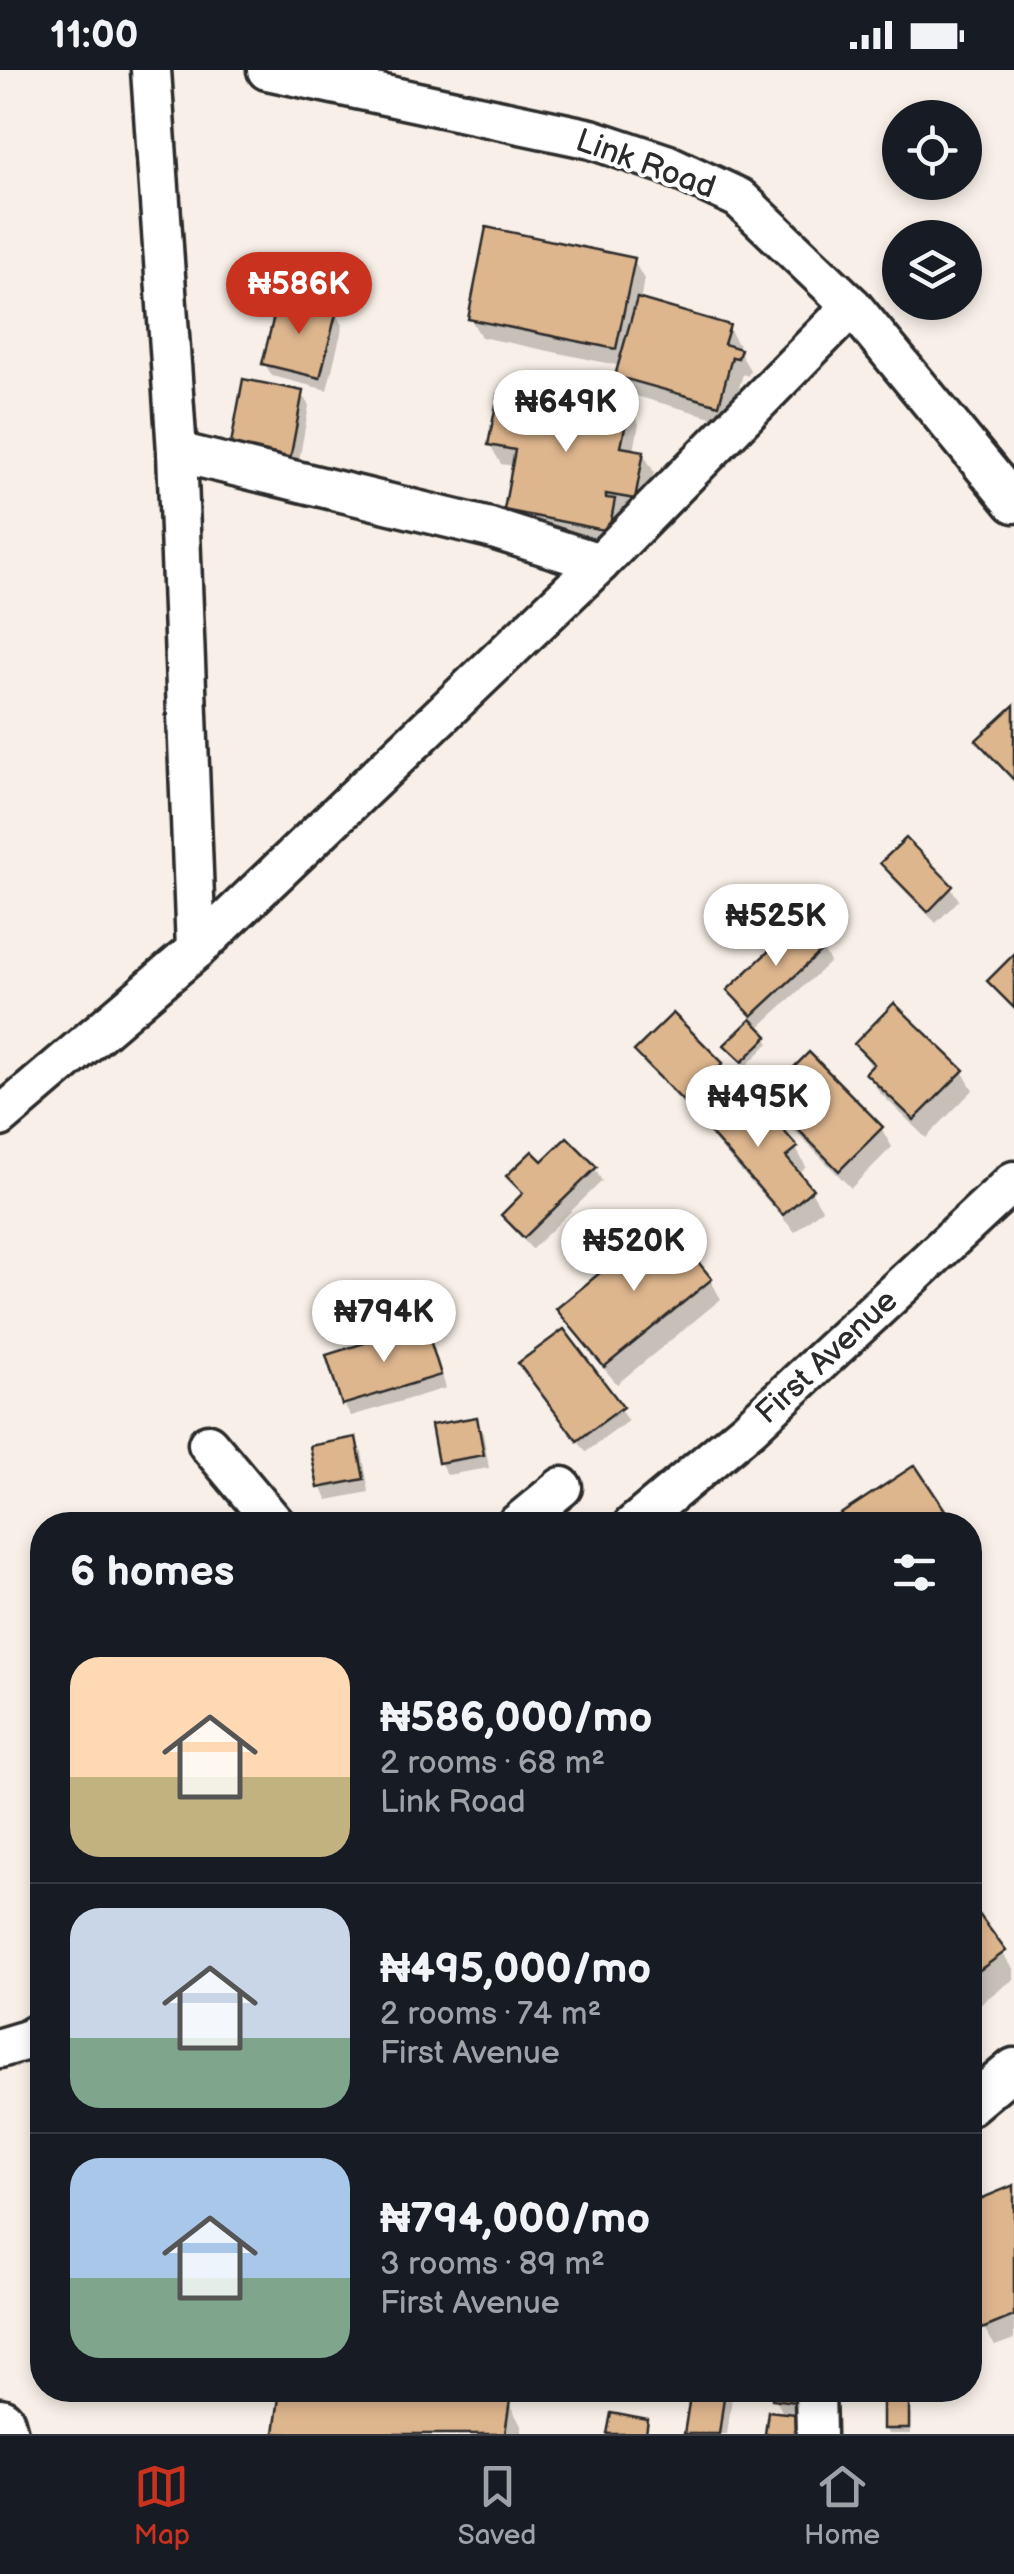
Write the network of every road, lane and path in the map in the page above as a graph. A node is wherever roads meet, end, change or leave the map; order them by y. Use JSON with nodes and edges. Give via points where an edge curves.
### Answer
{"nodes":[{"id":1,"x":151,"y":70,"type":"edge"},
{"id":2,"x":267,"y":70,"type":"edge"},
{"id":3,"x":852,"y":306,"type":"junction"},
{"id":4,"x":176,"y":452,"type":"junction"},
{"id":5,"x":1014,"y":503,"type":"edge"},
{"id":6,"x":600,"y":564,"type":"junction"},
{"id":7,"x":196,"y":950,"type":"junction"},
{"id":8,"x":0,"y":1117,"type":"edge"},
{"id":9,"x":1014,"y":1181,"type":"edge"},
{"id":10,"x":208,"y":1444,"type":"dead end"},
{"id":11,"x":562,"y":1486,"type":"dead end"},
{"id":12,"x":265,"y":1512,"type":"edge"},
{"id":13,"x":531,"y":1512,"type":"edge"},
{"id":14,"x":653,"y":1512,"type":"edge"},
{"id":15,"x":30,"y":2037,"type":"edge"},
{"id":16,"x":0,"y":2048,"type":"edge"},
{"id":17,"x":1014,"y":2068,"type":"edge"},
{"id":18,"x":982,"y":2095,"type":"edge"},
{"id":19,"x":815,"y":2402,"type":"edge"},
{"id":20,"x":0,"y":2423,"type":"edge"},
{"id":21,"x":2,"y":2434,"type":"edge"},
{"id":22,"x":816,"y":2434,"type":"edge"}],
"edges":[{"from":1,"to":4,"type":"street"},
{"from":2,"to":3,"type":"street","name":"Link Road","via":[[591,138],[666,164],[739,198]]},
{"from":3,"to":5,"type":"street","name":"Link Road"},
{"from":3,"to":6,"type":"street"},
{"from":4,"to":6,"type":"street","via":[[490,528]]},
{"from":4,"to":7,"type":"street"},
{"from":6,"to":7,"type":"street"},
{"from":7,"to":8,"type":"street"},
{"from":9,"to":14,"type":"street","name":"First Avenue"},
{"from":10,"to":12,"type":"street"},
{"from":11,"to":13,"type":"street"},
{"from":15,"to":16,"type":"street"},
{"from":17,"to":18,"type":"street"},
{"from":19,"to":22,"type":"street"},
{"from":20,"to":21,"type":"main road"}]}
